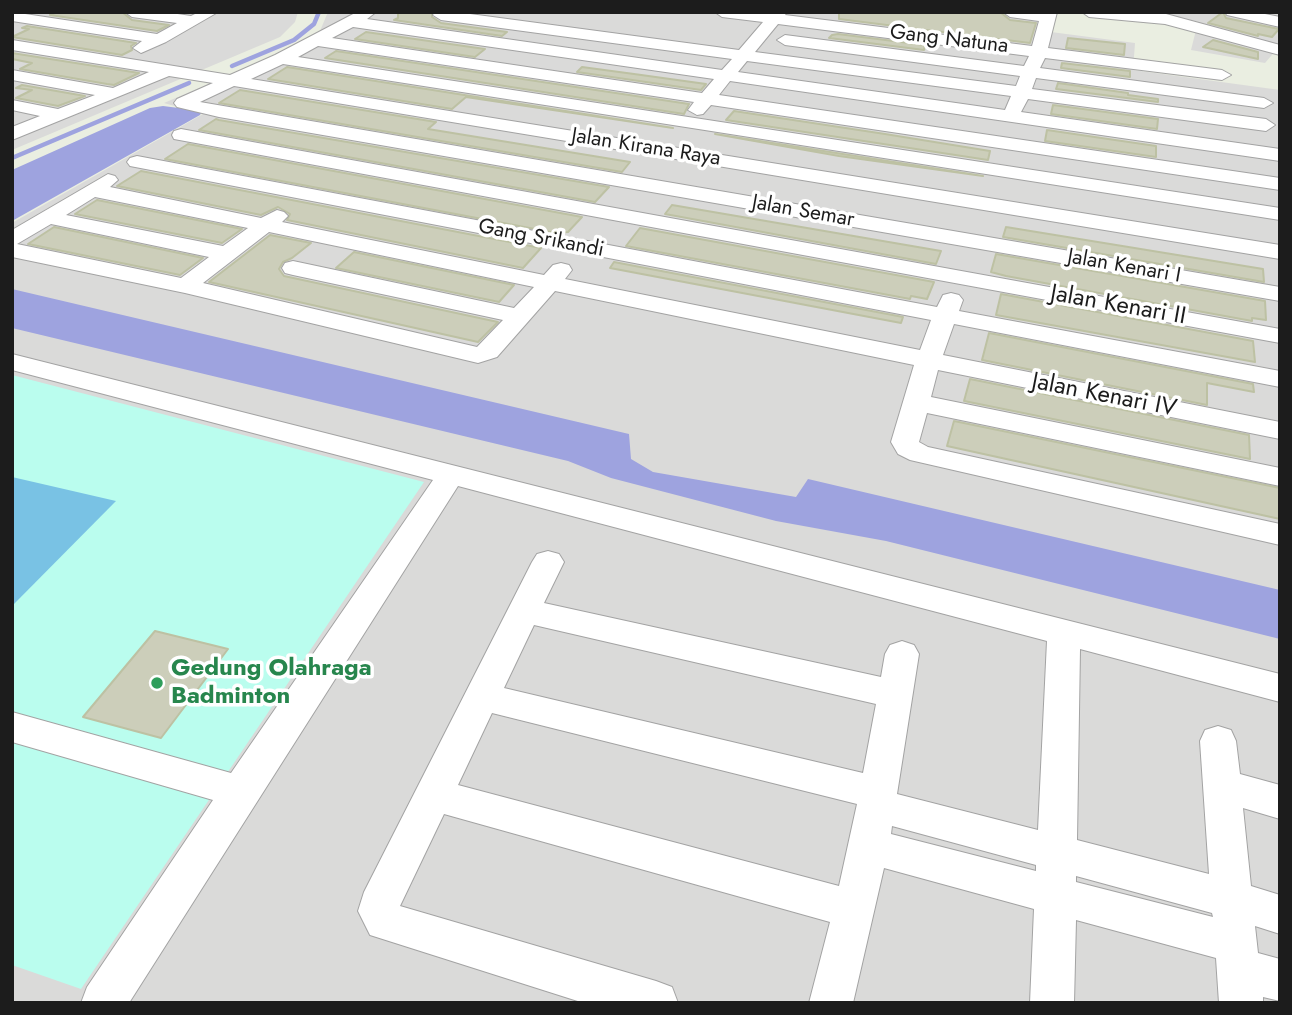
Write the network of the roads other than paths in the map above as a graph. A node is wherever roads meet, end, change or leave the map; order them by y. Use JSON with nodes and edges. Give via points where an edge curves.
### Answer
{"nodes":[{"id":1,"x":44,"y":12,"type":"edge"},
{"id":2,"x":211,"y":12,"type":"edge"},
{"id":3,"x":369,"y":12,"type":"edge"},
{"id":4,"x":540,"y":12,"type":"edge"},
{"id":5,"x":722,"y":12,"type":"edge"},
{"id":6,"x":1010,"y":12,"type":"edge"},
{"id":7,"x":1089,"y":12,"type":"edge"},
{"id":8,"x":1205,"y":12,"type":"edge"},
{"id":9,"x":1232,"y":12,"type":"edge"},
{"id":10,"x":145,"y":13,"type":"edge"},
{"id":11,"x":430,"y":14,"type":"edge"},
{"id":12,"x":778,"y":15,"type":"edge"},
{"id":13,"x":20,"y":17,"type":"edge"},
{"id":14,"x":835,"y":19,"type":"edge"},
{"id":15,"x":192,"y":21,"type":"junction"},
{"id":16,"x":1280,"y":22,"type":"edge"},
{"id":17,"x":352,"y":23,"type":"junction"},
{"id":18,"x":1191,"y":24,"type":"junction"},
{"id":19,"x":12,"y":26,"type":"edge"},
{"id":20,"x":525,"y":26,"type":"junction"},
{"id":21,"x":1046,"y":26,"type":"edge"},
{"id":22,"x":1280,"y":32,"type":"edge"},
{"id":23,"x":752,"y":36,"type":"junction"},
{"id":24,"x":160,"y":39,"type":"junction"},
{"id":25,"x":319,"y":41,"type":"junction"},
{"id":26,"x":12,"y":44,"type":"edge"},
{"id":27,"x":499,"y":44,"type":"junction"},
{"id":28,"x":1274,"y":48,"type":"edge"},
{"id":29,"x":1039,"y":52,"type":"junction"},
{"id":30,"x":745,"y":55,"type":"junction"},
{"id":31,"x":281,"y":59,"type":"junction"},
{"id":32,"x":116,"y":61,"type":"junction"},
{"id":33,"x":474,"y":64,"type":"junction"},
{"id":34,"x":1224,"y":67,"type":"dead end"},
{"id":35,"x":167,"y":70,"type":"junction"},
{"id":36,"x":1028,"y":72,"type":"junction"},
{"id":37,"x":12,"y":75,"type":"edge"},
{"id":38,"x":726,"y":76,"type":"junction"},
{"id":39,"x":233,"y":80,"type":"junction"},
{"id":40,"x":448,"y":84,"type":"junction"},
{"id":41,"x":114,"y":93,"type":"junction"},
{"id":42,"x":1020,"y":94,"type":"junction"},
{"id":43,"x":707,"y":97,"type":"junction"},
{"id":44,"x":12,"y":105,"type":"edge"},
{"id":45,"x":416,"y":110,"type":"junction"},
{"id":46,"x":219,"y":112,"type":"junction"},
{"id":47,"x":61,"y":115,"type":"junction"},
{"id":48,"x":1011,"y":117,"type":"junction"},
{"id":49,"x":689,"y":122,"type":"junction"},
{"id":50,"x":1266,"y":125,"type":"junction"},
{"id":51,"x":12,"y":134,"type":"edge"},
{"id":52,"x":181,"y":135,"type":"junction"},
{"id":53,"x":376,"y":138,"type":"junction"},
{"id":54,"x":1006,"y":142,"type":"junction"},
{"id":55,"x":663,"y":151,"type":"junction"},
{"id":56,"x":1272,"y":153,"type":"edge"},
{"id":57,"x":137,"y":162,"type":"junction"},
{"id":58,"x":342,"y":164,"type":"junction"},
{"id":59,"x":997,"y":169,"type":"junction"},
{"id":60,"x":634,"y":183,"type":"junction"},
{"id":61,"x":1274,"y":183,"type":"edge"},
{"id":62,"x":92,"y":190,"type":"junction"},
{"id":63,"x":307,"y":193,"type":"junction"},
{"id":64,"x":987,"y":202,"type":"junction"},
{"id":65,"x":608,"y":213,"type":"junction"},
{"id":66,"x":1276,"y":213,"type":"edge"},
{"id":67,"x":47,"y":217,"type":"junction"},
{"id":68,"x":266,"y":225,"type":"junction"},
{"id":69,"x":12,"y":239,"type":"edge"},
{"id":70,"x":330,"y":239,"type":"junction"},
{"id":71,"x":972,"y":241,"type":"junction"},
{"id":72,"x":580,"y":247,"type":"junction"},
{"id":73,"x":12,"y":250,"type":"edge"},
{"id":74,"x":1278,"y":251,"type":"edge"},
{"id":75,"x":228,"y":254,"type":"junction"},
{"id":76,"x":293,"y":268,"type":"junction"},
{"id":77,"x":958,"y":276,"type":"junction"},
{"id":78,"x":551,"y":284,"type":"junction"},
{"id":79,"x":186,"y":286,"type":"junction"},
{"id":80,"x":1277,"y":293,"type":"edge"},
{"id":81,"x":251,"y":303,"type":"junction"},
{"id":82,"x":946,"y":316,"type":"junction"},
{"id":83,"x":521,"y":317,"type":"junction"},
{"id":84,"x":1279,"y":341,"type":"edge"},
{"id":85,"x":928,"y":361,"type":"junction"},
{"id":86,"x":12,"y":362,"type":"edge"},
{"id":87,"x":1280,"y":379,"type":"edge"},
{"id":88,"x":919,"y":402,"type":"junction"},
{"id":89,"x":1280,"y":431,"type":"edge"},
{"id":90,"x":452,"y":475,"type":"junction"},
{"id":91,"x":1280,"y":477,"type":"edge"},
{"id":92,"x":1280,"y":535,"type":"edge"},
{"id":93,"x":548,"y":562,"type":"dead end"},
{"id":94,"x":527,"y":611,"type":"junction"},
{"id":95,"x":1064,"y":634,"type":"junction"},
{"id":96,"x":902,"y":654,"type":"dead end"},
{"id":97,"x":1280,"y":688,"type":"edge"},
{"id":98,"x":895,"y":695,"type":"junction"},
{"id":99,"x":483,"y":697,"type":"junction"},
{"id":100,"x":12,"y":727,"type":"edge"},
{"id":101,"x":1218,"y":741,"type":"dead end"},
{"id":102,"x":1224,"y":786,"type":"junction"},
{"id":103,"x":240,"y":792,"type":"junction"},
{"id":104,"x":433,"y":795,"type":"junction"},
{"id":105,"x":877,"y":799,"type":"junction"},
{"id":106,"x":1280,"y":802,"type":"edge"},
{"id":107,"x":869,"y":846,"type":"junction"},
{"id":108,"x":1057,"y":853,"type":"junction"},
{"id":109,"x":1056,"y":896,"type":"junction"},
{"id":110,"x":1232,"y":899,"type":"junction"},
{"id":111,"x":852,"y":909,"type":"junction"},
{"id":112,"x":1280,"y":915,"type":"edge"},
{"id":113,"x":1238,"y":972,"type":"edge"},
{"id":114,"x":1280,"y":980,"type":"edge"},
{"id":115,"x":103,"y":1003,"type":"edge"},
{"id":116,"x":656,"y":1003,"type":"edge"},
{"id":117,"x":831,"y":1003,"type":"edge"},
{"id":118,"x":1052,"y":1003,"type":"edge"}],
"edges":[{"from":1,"to":13,"type":"street"},
{"from":2,"to":15,"type":"street"},
{"from":3,"to":17,"type":"street"},
{"from":4,"to":20,"type":"street"},
{"from":5,"to":12,"type":"street","name":"Gang Natuna"},
{"from":6,"to":21,"type":"street"},
{"from":7,"to":18,"type":"street"},
{"from":8,"to":18,"type":"street"},
{"from":9,"to":16,"type":"street"},
{"from":10,"to":15,"type":"street"},
{"from":11,"to":20,"type":"street"},
{"from":12,"to":14,"type":"street","name":"Gang Natuna"},
{"from":12,"to":23,"type":"street"},
{"from":13,"to":19,"type":"street"},
{"from":13,"to":24,"type":"street"},
{"from":14,"to":29,"type":"street","name":"Gang Natuna"},
{"from":15,"to":24,"type":"street"},
{"from":17,"to":25,"type":"street"},
{"from":17,"to":27,"type":"street"},
{"from":18,"to":28,"type":"street"},
{"from":20,"to":27,"type":"street"},
{"from":20,"to":30,"type":"street"},
{"from":21,"to":29,"type":"street"},
{"from":22,"to":28,"type":"street"},
{"from":23,"to":30,"type":"street"},
{"from":23,"to":36,"type":"street"},
{"from":24,"to":32,"type":"street"},
{"from":25,"to":31,"type":"street"},
{"from":25,"to":33,"type":"street"},
{"from":26,"to":32,"type":"street","name":"Jalan Kirana Raya"},
{"from":27,"to":33,"type":"street"},
{"from":27,"to":38,"type":"street"},
{"from":29,"to":34,"type":"street","name":"Gang Natuna","via":[[1131,64]]},
{"from":29,"to":36,"type":"street"},
{"from":30,"to":38,"type":"street"},
{"from":30,"to":42,"type":"street"},
{"from":31,"to":39,"type":"street"},
{"from":31,"to":40,"type":"street"},
{"from":32,"to":35,"type":"street","name":"Jalan Kirana Raya"},
{"from":33,"to":40,"type":"street"},
{"from":33,"to":43,"type":"street"},
{"from":35,"to":39,"type":"street","name":"Jalan Kirana Raya"},
{"from":35,"to":41,"type":"street"},
{"from":36,"to":42,"type":"street"},
{"from":36,"to":50,"type":"street","via":[[1264,97]]},
{"from":37,"to":41,"type":"street"},
{"from":38,"to":43,"type":"street"},
{"from":38,"to":48,"type":"street"},
{"from":39,"to":45,"type":"street","name":"Jalan Kirana Raya"},
{"from":39,"to":46,"type":"street","name":"Jalan Semar","via":[[183,103]]},
{"from":40,"to":45,"type":"street"},
{"from":40,"to":49,"type":"street"},
{"from":41,"to":47,"type":"street"},
{"from":42,"to":48,"type":"street"},
{"from":42,"to":50,"type":"street"},
{"from":43,"to":49,"type":"street"},
{"from":43,"to":54,"type":"street"},
{"from":44,"to":47,"type":"street"},
{"from":45,"to":53,"type":"street"},
{"from":45,"to":55,"type":"street","name":"Jalan Kirana Raya"},
{"from":46,"to":52,"type":"street"},
{"from":46,"to":53,"type":"street","name":"Jalan Semar"},
{"from":47,"to":51,"type":"street"},
{"from":48,"to":54,"type":"street"},
{"from":48,"to":56,"type":"street"},
{"from":49,"to":55,"type":"street"},
{"from":49,"to":59,"type":"street"},
{"from":50,"to":56,"type":"street"},
{"from":52,"to":57,"type":"street"},
{"from":52,"to":58,"type":"street","name":"Jalan Kenari II"},
{"from":53,"to":58,"type":"street"},
{"from":53,"to":60,"type":"street","name":"Jalan Semar"},
{"from":54,"to":59,"type":"street"},
{"from":54,"to":61,"type":"street"},
{"from":55,"to":60,"type":"street"},
{"from":55,"to":64,"type":"street","name":"Jalan Kirana Raya"},
{"from":56,"to":61,"type":"street"},
{"from":57,"to":62,"type":"street"},
{"from":57,"to":63,"type":"street","name":"Gang Srikandi"},
{"from":58,"to":63,"type":"street"},
{"from":58,"to":65,"type":"street","name":"Jalan Kenari II"},
{"from":59,"to":64,"type":"street"},
{"from":59,"to":66,"type":"street"},
{"from":60,"to":65,"type":"street"},
{"from":60,"to":71,"type":"street","name":"Jalan Semar"},
{"from":61,"to":66,"type":"street"},
{"from":62,"to":67,"type":"street"},
{"from":62,"to":68,"type":"street","name":"Jalan Kenari IV"},
{"from":63,"to":68,"type":"street"},
{"from":63,"to":72,"type":"street","name":"Gang Srikandi"},
{"from":64,"to":71,"type":"street"},
{"from":64,"to":74,"type":"street","name":"Jalan Kirana Raya"},
{"from":65,"to":72,"type":"street"},
{"from":65,"to":77,"type":"street","name":"Jalan Kenari II"},
{"from":66,"to":74,"type":"street"},
{"from":67,"to":69,"type":"street"},
{"from":67,"to":75,"type":"street"},
{"from":68,"to":70,"type":"street","name":"Jalan Kenari IV"},
{"from":68,"to":75,"type":"street"},
{"from":70,"to":76,"type":"street"},
{"from":70,"to":78,"type":"street","name":"Jalan Kenari IV"},
{"from":71,"to":77,"type":"street"},
{"from":71,"to":80,"type":"street","name":"Jalan Kenari I"},
{"from":72,"to":78,"type":"street"},
{"from":72,"to":82,"type":"street","name":"Gang Srikandi"},
{"from":73,"to":79,"type":"street"},
{"from":74,"to":80,"type":"street"},
{"from":75,"to":79,"type":"street"},
{"from":76,"to":81,"type":"street"},
{"from":76,"to":83,"type":"street"},
{"from":77,"to":82,"type":"street"},
{"from":77,"to":84,"type":"street","name":"Jalan Kenari II"},
{"from":78,"to":83,"type":"street"},
{"from":78,"to":85,"type":"street","name":"Jalan Kenari IV"},
{"from":79,"to":81,"type":"street"},
{"from":80,"to":84,"type":"street"},
{"from":81,"to":83,"type":"street","via":[[478,355],[488,352]]},
{"from":82,"to":85,"type":"street"},
{"from":82,"to":87,"type":"street","name":"Gang Srikandi"},
{"from":85,"to":88,"type":"street"},
{"from":85,"to":89,"type":"street","name":"Jalan Kenari IV"},
{"from":86,"to":90,"type":"street"},
{"from":88,"to":91,"type":"street"},
{"from":88,"to":92,"type":"street","via":[[905,442],[920,454]]},
{"from":90,"to":95,"type":"street"},
{"from":90,"to":103,"type":"street"},
{"from":93,"to":94,"type":"street"},
{"from":94,"to":98,"type":"street"},
{"from":94,"to":99,"type":"street"},
{"from":95,"to":97,"type":"street"},
{"from":95,"to":108,"type":"street"},
{"from":96,"to":98,"type":"street"},
{"from":98,"to":105,"type":"street"},
{"from":99,"to":104,"type":"street"},
{"from":99,"to":105,"type":"street"},
{"from":100,"to":103,"type":"street"},
{"from":101,"to":102,"type":"street"},
{"from":102,"to":106,"type":"street"},
{"from":102,"to":110,"type":"street"},
{"from":103,"to":115,"type":"street"},
{"from":104,"to":111,"type":"street"},
{"from":104,"to":116,"type":"street","via":[[379,906],[385,921]]},
{"from":105,"to":107,"type":"street"},
{"from":105,"to":108,"type":"street"},
{"from":107,"to":109,"type":"street"},
{"from":107,"to":111,"type":"street"},
{"from":108,"to":109,"type":"street"},
{"from":108,"to":110,"type":"street"},
{"from":109,"to":113,"type":"street"},
{"from":109,"to":118,"type":"street"},
{"from":110,"to":112,"type":"street"},
{"from":110,"to":113,"type":"street"},
{"from":111,"to":117,"type":"street"},
{"from":113,"to":114,"type":"street"}]}
